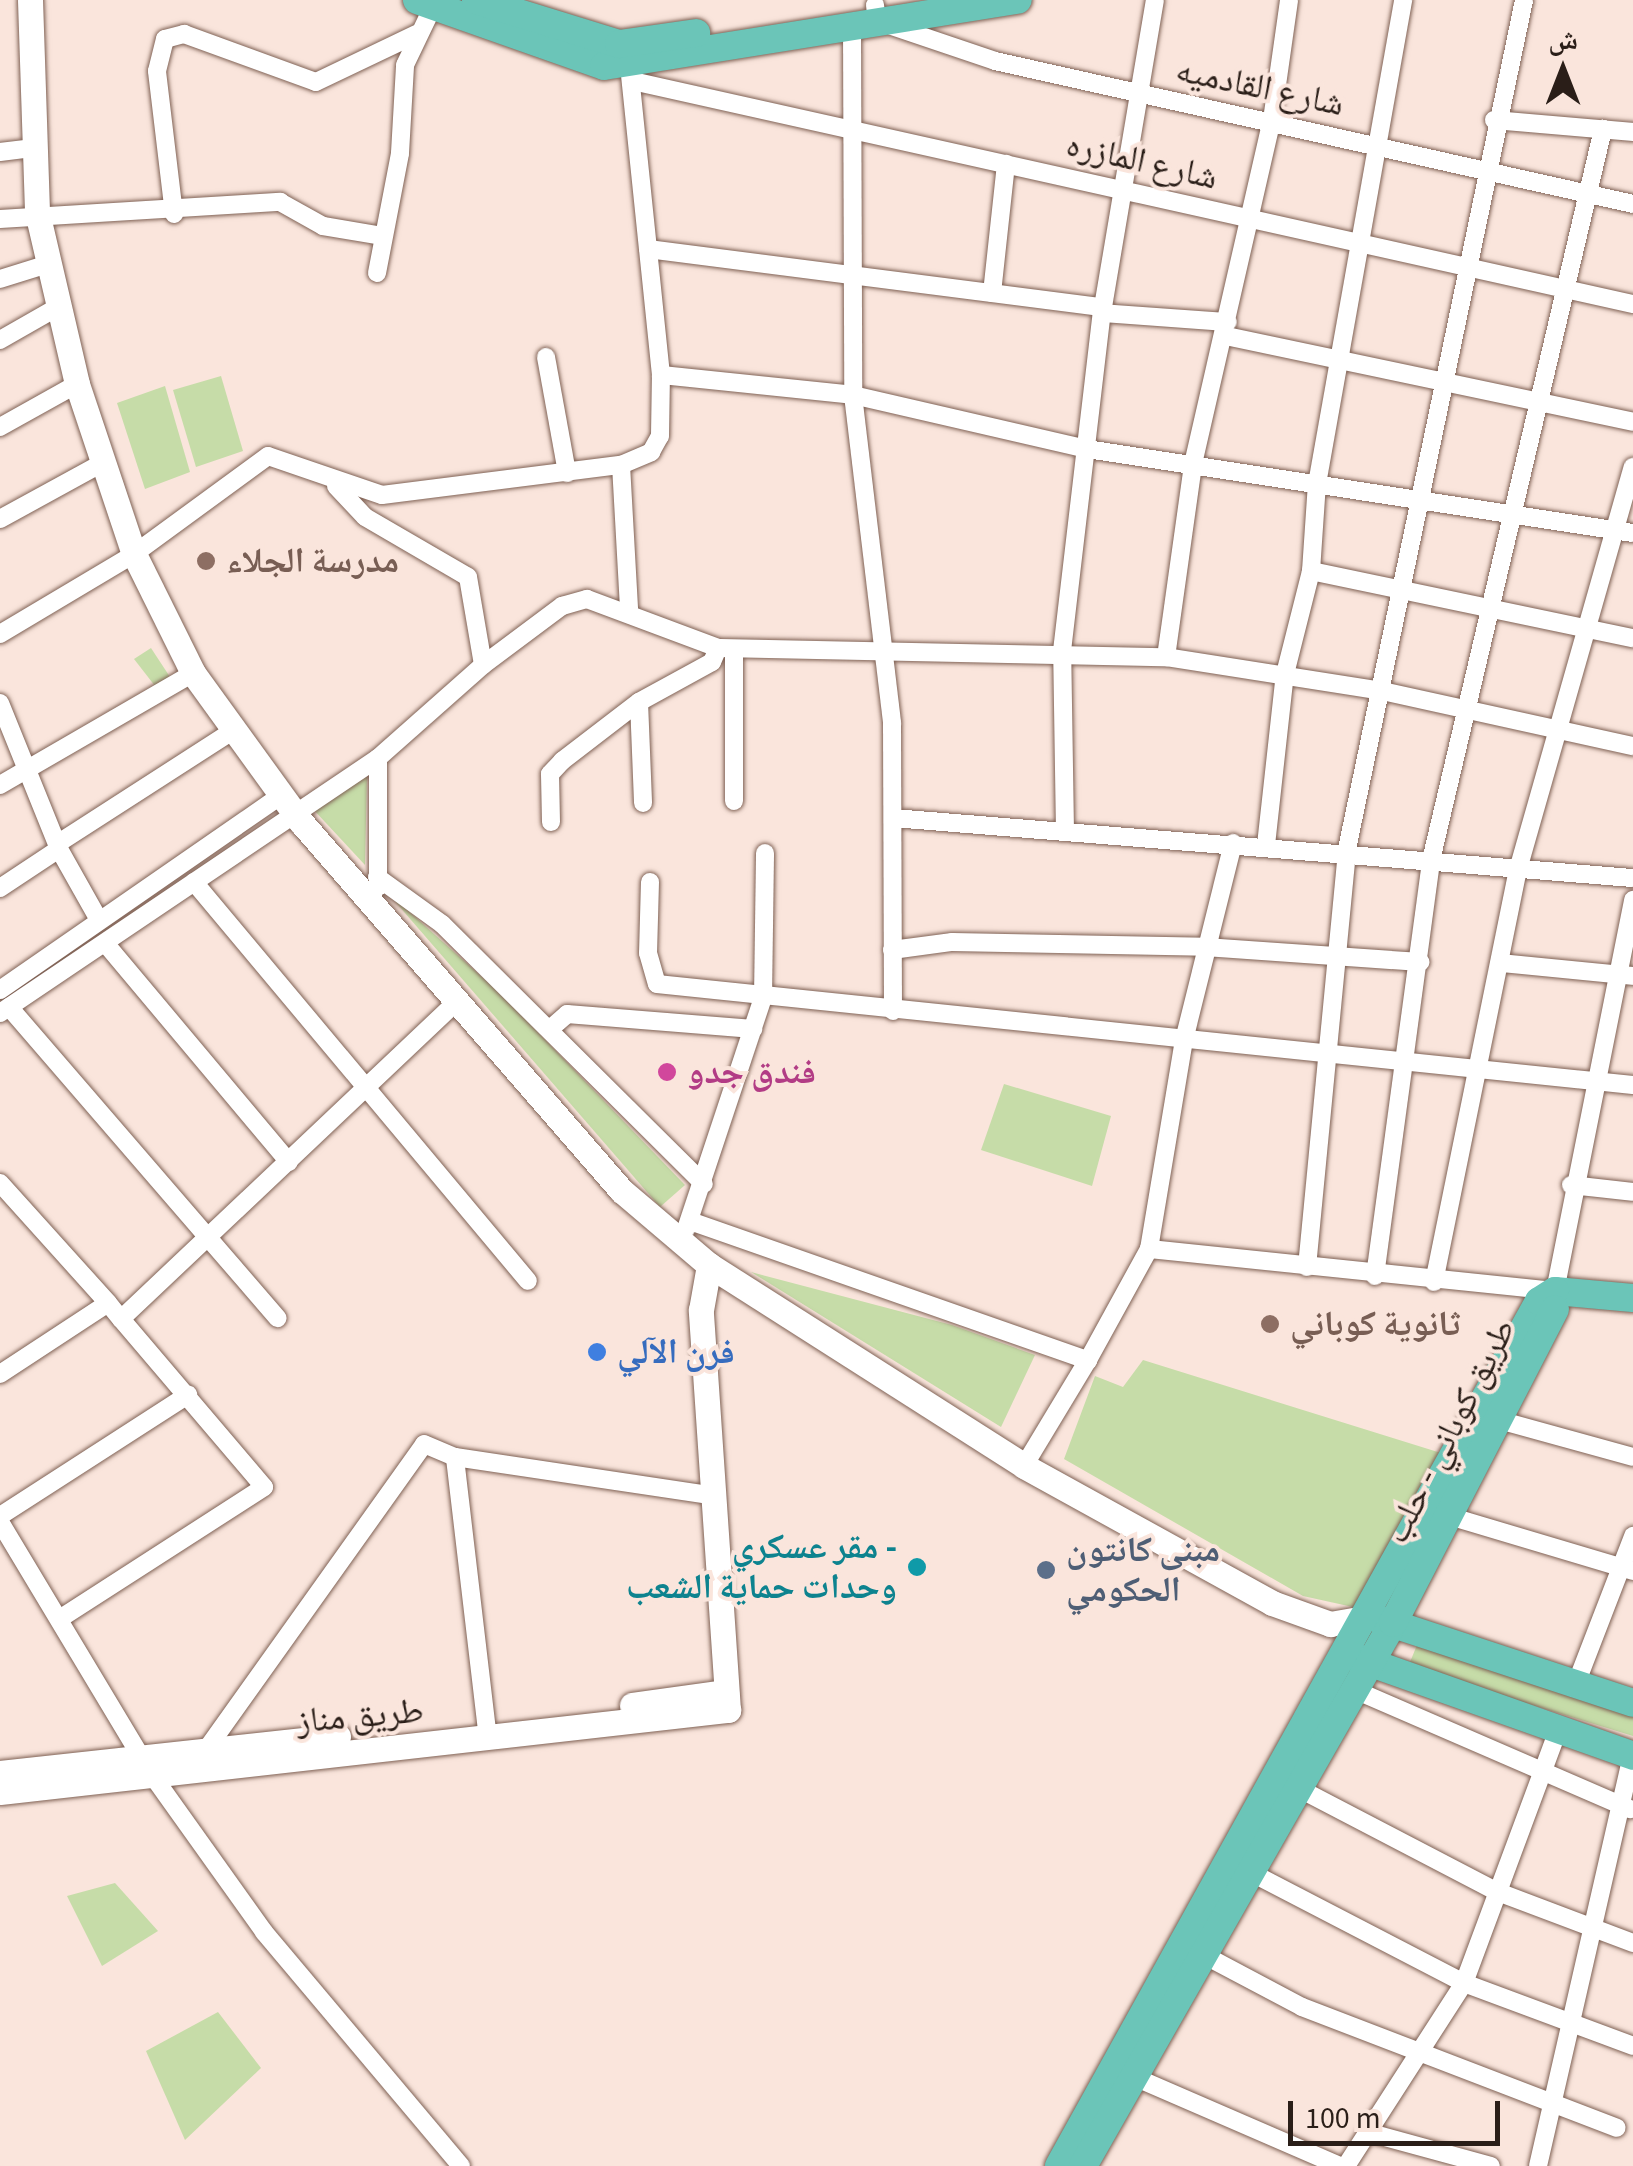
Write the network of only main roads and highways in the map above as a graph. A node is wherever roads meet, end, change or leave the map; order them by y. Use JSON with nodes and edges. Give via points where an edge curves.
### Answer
{"nodes":[{"id":1,"x":30,"y":0,"type":"edge"},
{"id":2,"x":476,"y":0,"type":"edge"},
{"id":3,"x":910,"y":0,"type":"edge"},
{"id":4,"x":1018,"y":0,"type":"edge"},
{"id":5,"x":429,"y":2,"type":"edge"},
{"id":6,"x":868,"y":17,"type":"junction"},
{"id":7,"x":626,"y":63,"type":"junction"},
{"id":8,"x":709,"y":1264,"type":"junction"},
{"id":9,"x":1556,"y":1291,"type":"junction"},
{"id":10,"x":1633,"y":1298,"type":"edge"},
{"id":11,"x":1380,"y":1620,"type":"junction"},
{"id":12,"x":1330,"y":1624,"type":"junction"},
{"id":13,"x":1358,"y":1669,"type":"junction"},
{"id":14,"x":1633,"y":1702,"type":"edge"},
{"id":15,"x":1633,"y":1756,"type":"edge"},
{"id":16,"x":145,"y":1762,"type":"junction"},
{"id":17,"x":0,"y":1773,"type":"edge"},
{"id":18,"x":0,"y":1792,"type":"edge"},
{"id":19,"x":1117,"y":2089,"type":"junction"},
{"id":20,"x":1081,"y":2165,"type":"edge"}],
"edges":[{"from":1,"to":8,"type":"main road","via":[[32,148],[45,265],[134,554],[193,673],[382,920],[622,1191],[685,1230]]},
{"from":2,"to":7,"type":"main road"},
{"from":3,"to":6,"type":"main road"},
{"from":4,"to":6,"type":"main road"},
{"from":5,"to":7,"type":"main road"},
{"from":6,"to":7,"type":"main road"},
{"from":8,"to":12,"type":"main road","via":[[1024,1466],[1272,1603]]},
{"from":8,"to":16,"type":"main road","name":"طريق مناز","via":[[700,1310],[727,1701],[486,1732]]},
{"from":9,"to":10,"type":"main road"},
{"from":9,"to":11,"type":"main road","name":"طريق كوباني - حلب","via":[[1449,1516]]},
{"from":9,"to":11,"type":"main road","name":"طريق كوباني - حلب","via":[[1540,1301]]},
{"from":11,"to":12,"type":"main road"},
{"from":11,"to":13,"type":"main road","name":"طريق كوباني - حلب"},
{"from":11,"to":14,"type":"main road"},
{"from":12,"to":13,"type":"main road"},
{"from":13,"to":15,"type":"main road"},
{"from":13,"to":19,"type":"main road","name":"طريق كوباني - حلب"},
{"from":13,"to":19,"type":"main road","name":"طريق كوباني - حلب","via":[[1250,1872]]},
{"from":16,"to":17,"type":"main road","name":"طريق مناز"},
{"from":16,"to":18,"type":"main road","name":"طريق مناز"},
{"from":19,"to":20,"type":"main road","name":"طريق كوباني - حلب"}]}
